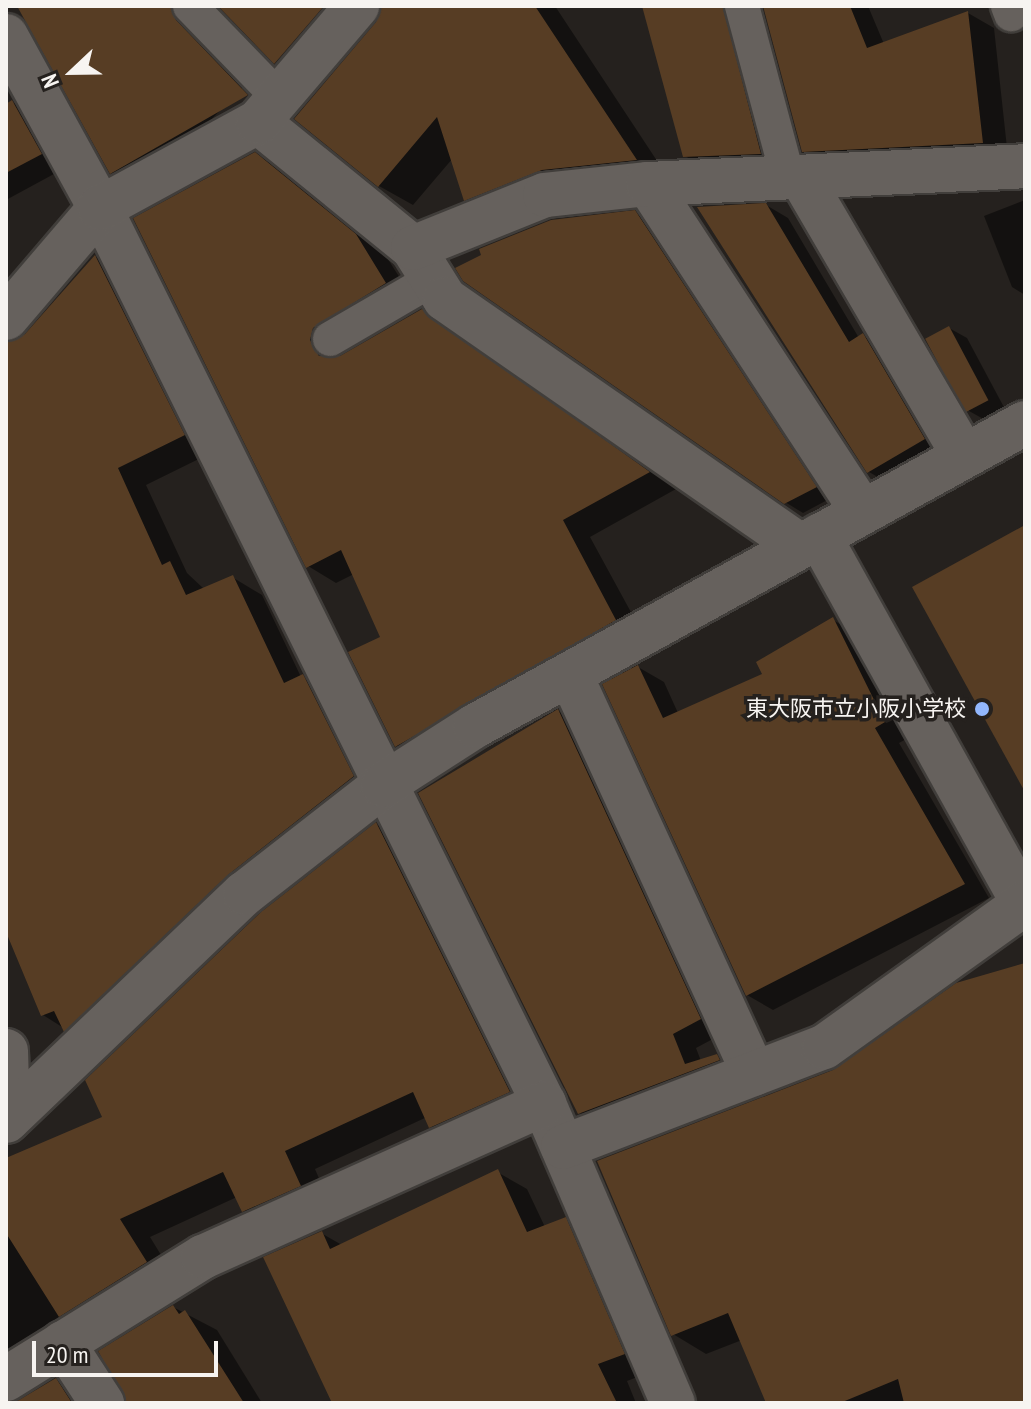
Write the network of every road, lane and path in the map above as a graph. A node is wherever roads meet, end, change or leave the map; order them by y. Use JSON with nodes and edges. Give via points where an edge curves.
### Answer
{"nodes":[{"id":1,"x":190,"y":6,"type":"edge"},
{"id":2,"x":357,"y":6,"type":"edge"},
{"id":3,"x":742,"y":6,"type":"edge"},
{"id":4,"x":11,"y":55,"type":"edge"},
{"id":5,"x":269,"y":110,"type":"junction"},
{"id":6,"x":1025,"y":166,"type":"edge"},
{"id":7,"x":795,"y":177,"type":"junction"},
{"id":8,"x":648,"y":184,"type":"junction"},
{"id":9,"x":100,"y":208,"type":"junction"},
{"id":10,"x":423,"y":263,"type":"junction"},
{"id":11,"x":6,"y":318,"type":"edge"},
{"id":12,"x":330,"y":339,"type":"dead end"},
{"id":13,"x":1025,"y":423,"type":"edge"},
{"id":14,"x":964,"y":456,"type":"junction"},
{"id":15,"x":863,"y":512,"type":"junction"},
{"id":16,"x":809,"y":541,"type":"junction"},
{"id":17,"x":570,"y":674,"type":"junction"},
{"id":18,"x":383,"y":785,"type":"junction"},
{"id":19,"x":1024,"y":905,"type":"edge"},
{"id":20,"x":6,"y":1051,"type":"edge"},
{"id":21,"x":754,"y":1074,"type":"junction"},
{"id":22,"x":544,"y":1104,"type":"junction"},
{"id":23,"x":7,"y":1120,"type":"edge"},
{"id":24,"x":563,"y":1147,"type":"junction"},
{"id":25,"x":63,"y":1343,"type":"junction"},
{"id":26,"x":6,"y":1379,"type":"edge"},
{"id":27,"x":102,"y":1403,"type":"edge"},
{"id":28,"x":673,"y":1403,"type":"edge"}],
"edges":[{"from":1,"to":5,"type":"lane"},
{"from":2,"to":5,"type":"street"},
{"from":3,"to":7,"type":"lane"},
{"from":4,"to":9,"type":"street"},
{"from":5,"to":9,"type":"street"},
{"from":5,"to":10,"type":"street"},
{"from":6,"to":7,"type":"street"},
{"from":7,"to":8,"type":"street"},
{"from":7,"to":14,"type":"street"},
{"from":8,"to":10,"type":"street","via":[[545,195]]},
{"from":8,"to":15,"type":"street"},
{"from":9,"to":11,"type":"street"},
{"from":9,"to":18,"type":"street"},
{"from":10,"to":12,"type":"lane"},
{"from":10,"to":16,"type":"street","via":[[445,299]]},
{"from":13,"to":14,"type":"street"},
{"from":14,"to":15,"type":"street"},
{"from":15,"to":16,"type":"street"},
{"from":16,"to":17,"type":"street"},
{"from":16,"to":19,"type":"street"},
{"from":17,"to":18,"type":"street"},
{"from":17,"to":21,"type":"street"},
{"from":18,"to":22,"type":"street"},
{"from":18,"to":23,"type":"street","via":[[245,893]]},
{"from":19,"to":21,"type":"street","via":[[824,1047]]},
{"from":20,"to":23,"type":"street"},
{"from":21,"to":24,"type":"street"},
{"from":22,"to":24,"type":"street"},
{"from":22,"to":25,"type":"street","via":[[203,1257]]},
{"from":24,"to":28,"type":"street"},
{"from":25,"to":26,"type":"street"},
{"from":25,"to":27,"type":"street"}]}
